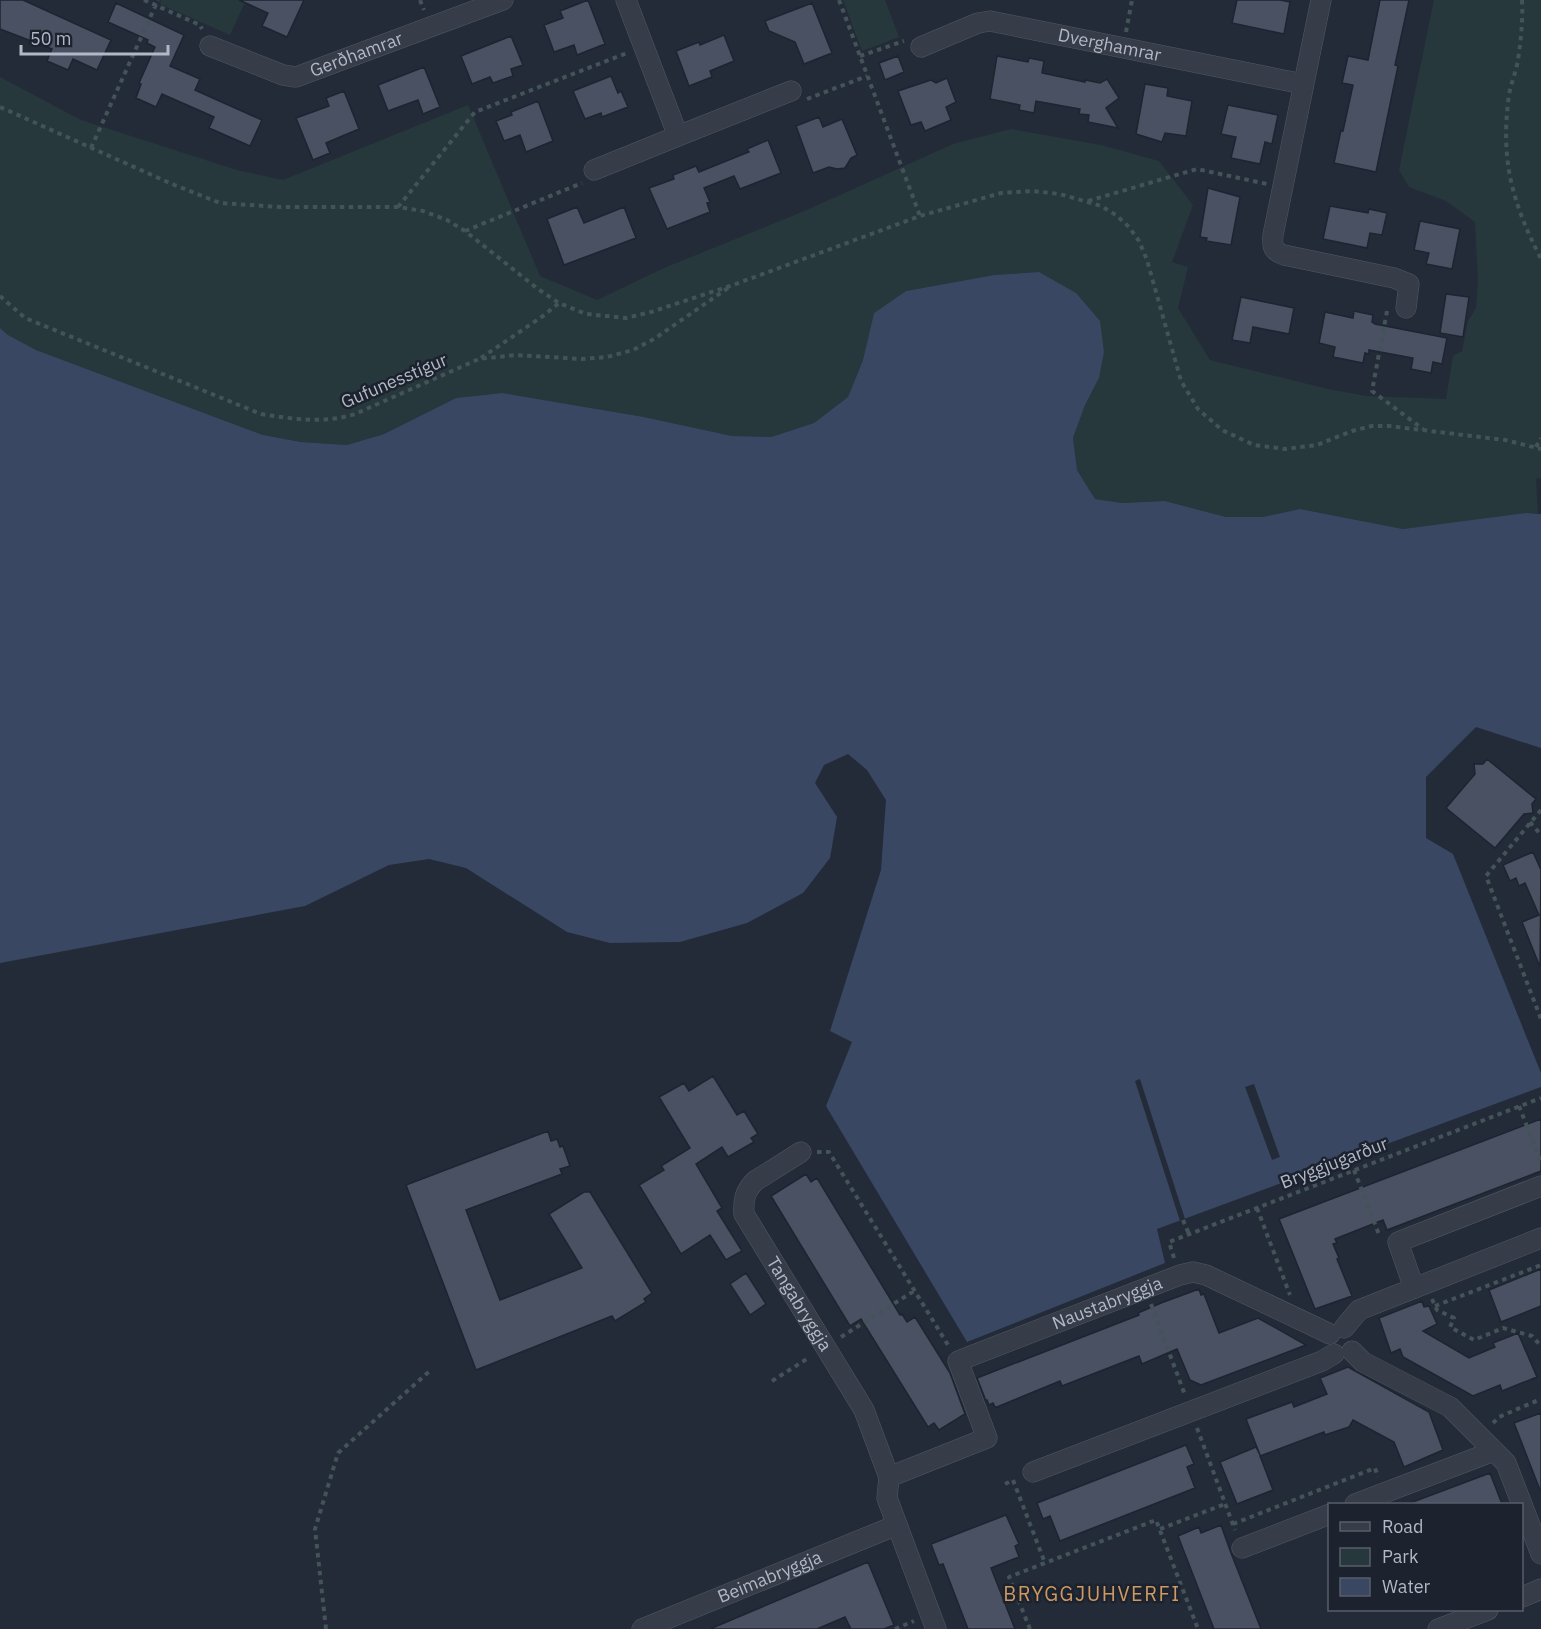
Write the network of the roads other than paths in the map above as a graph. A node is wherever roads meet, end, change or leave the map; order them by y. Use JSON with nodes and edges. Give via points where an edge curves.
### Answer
{"nodes":[{"id":1,"x":503,"y":0,"type":"edge"},
{"id":2,"x":626,"y":0,"type":"edge"},
{"id":3,"x":1321,"y":0,"type":"edge"},
{"id":4,"x":210,"y":46,"type":"road end"},
{"id":5,"x":921,"y":47,"type":"road end"},
{"id":6,"x":1303,"y":84,"type":"junction"},
{"id":7,"x":791,"y":91,"type":"road end"},
{"id":8,"x":678,"y":136,"type":"junction"},
{"id":9,"x":594,"y":170,"type":"road end"},
{"id":10,"x":1406,"y":308,"type":"dead end"},
{"id":11,"x":801,"y":1152,"type":"road end"},
{"id":12,"x":1541,"y":1186,"type":"edge"},
{"id":13,"x":1541,"y":1238,"type":"edge"},
{"id":14,"x":1420,"y":1286,"type":"junction"},
{"id":15,"x":1337,"y":1331,"type":"junction"},
{"id":16,"x":1343,"y":1353,"type":"junction"},
{"id":17,"x":1494,"y":1451,"type":"junction"},
{"id":18,"x":1033,"y":1472,"type":"dead end"},
{"id":19,"x":889,"y":1477,"type":"junction"},
{"id":20,"x":1358,"y":1503,"type":"edge"},
{"id":21,"x":1521,"y":1503,"type":"edge"},
{"id":22,"x":1523,"y":1507,"type":"edge"},
{"id":23,"x":1328,"y":1514,"type":"edge"},
{"id":24,"x":897,"y":1525,"type":"junction"},
{"id":25,"x":1242,"y":1548,"type":"road end"},
{"id":26,"x":1541,"y":1554,"type":"edge"},
{"id":27,"x":1541,"y":1589,"type":"edge"},
{"id":28,"x":1523,"y":1596,"type":"edge"},
{"id":29,"x":1485,"y":1611,"type":"edge"},
{"id":30,"x":642,"y":1629,"type":"edge"},
{"id":31,"x":936,"y":1629,"type":"edge"},
{"id":32,"x":1438,"y":1629,"type":"edge"}],
"edges":[{"from":1,"to":4,"type":"street","name":"Gerðhamrar","via":[[296,77]]},
{"from":2,"to":8,"type":"street"},
{"from":3,"to":6,"type":"street"},
{"from":5,"to":6,"type":"street","name":"Dverghamrar","via":[[990,21]]},
{"from":6,"to":10,"type":"street","via":[[1272,247],[1295,258],[1409,284]]},
{"from":7,"to":8,"type":"street"},
{"from":8,"to":9,"type":"street"},
{"from":11,"to":19,"type":"street","name":"Tangabryggja","via":[[755,1181],[745,1196],[744,1214],[864,1410]]},
{"from":12,"to":14,"type":"street","via":[[1398,1242]]},
{"from":13,"to":14,"type":"street"},
{"from":14,"to":15,"type":"street","via":[[1359,1310]]},
{"from":15,"to":16,"type":"street","via":[[1351,1332],[1355,1340]]},
{"from":15,"to":19,"type":"street","name":"Naustabryggja","via":[[1293,1316],[1206,1275],[1180,1275],[958,1361],[987,1438]]},
{"from":16,"to":17,"type":"street","via":[[1450,1407]]},
{"from":16,"to":18,"type":"street"},
{"from":17,"to":20,"type":"street"},
{"from":17,"to":21,"type":"street","via":[[1506,1463]]},
{"from":19,"to":24,"type":"street","name":"Tangabryggja","via":[[887,1498]]},
{"from":22,"to":26,"type":"street"},
{"from":23,"to":25,"type":"street"},
{"from":24,"to":30,"type":"street","name":"Beimabryggja"},
{"from":24,"to":31,"type":"street","name":"Tangabryggja"},
{"from":27,"to":28,"type":"street"},
{"from":29,"to":32,"type":"street"}]}
